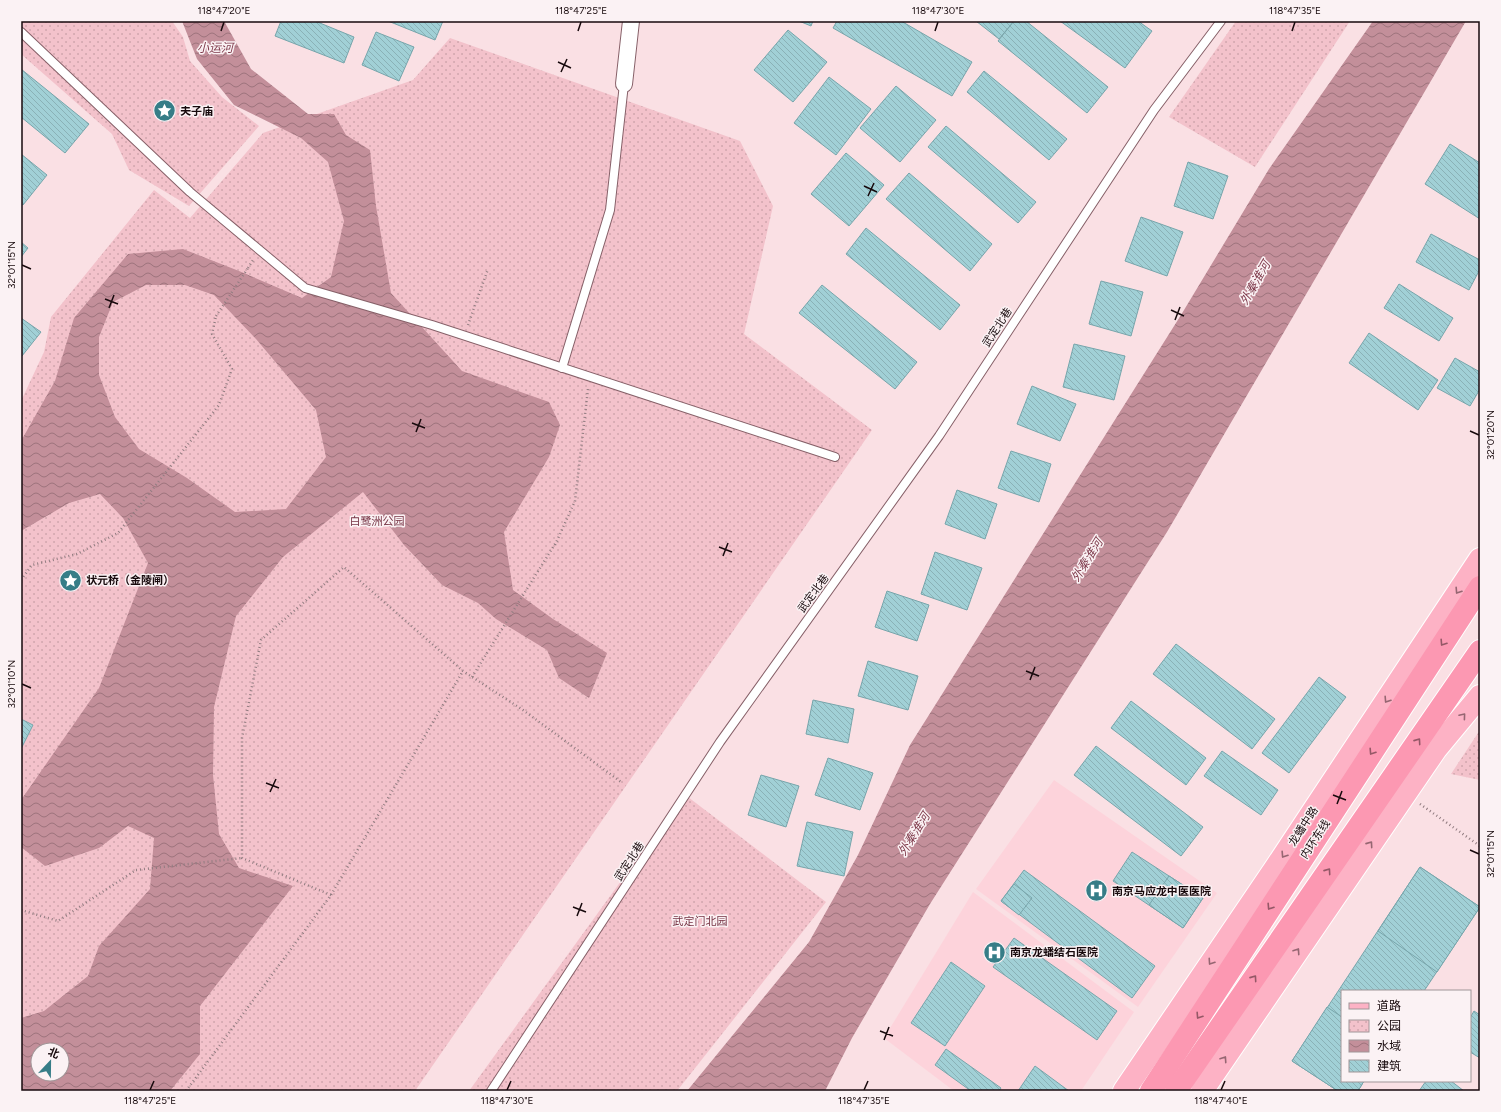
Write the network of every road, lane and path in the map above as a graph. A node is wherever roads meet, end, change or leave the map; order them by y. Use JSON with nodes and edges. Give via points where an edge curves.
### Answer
{"nodes":[{"id":1,"x":631,"y":21,"type":"edge"},
{"id":2,"x":1221,"y":21,"type":"edge"},
{"id":3,"x":21,"y":32,"type":"edge"},
{"id":4,"x":624,"y":84,"type":"joint"},
{"id":5,"x":248,"y":268,"type":"dead end"},
{"id":6,"x":488,"y":270,"type":"dead end"},
{"id":7,"x":464,"y":336,"type":"junction"},
{"id":8,"x":562,"y":368,"type":"junction"},
{"id":9,"x":589,"y":376,"type":"junction"},
{"id":10,"x":835,"y":457,"type":"dead end"},
{"id":11,"x":1480,"y":559,"type":"edge"},
{"id":12,"x":21,"y":580,"type":"edge"},
{"id":13,"x":1480,"y":587,"type":"edge"},
{"id":14,"x":1480,"y":651,"type":"edge"},
{"id":15,"x":463,"y":671,"type":"junction"},
{"id":16,"x":472,"y":677,"type":"junction"},
{"id":17,"x":1480,"y":696,"type":"edge"},
{"id":18,"x":621,"y":782,"type":"dead end"},
{"id":19,"x":1405,"y":794,"type":"junction"},
{"id":20,"x":1480,"y":846,"type":"edge"},
{"id":21,"x":242,"y":858,"type":"junction"},
{"id":22,"x":331,"y":895,"type":"junction"},
{"id":23,"x":21,"y":910,"type":"edge"},
{"id":24,"x":186,"y":1091,"type":"edge"},
{"id":25,"x":492,"y":1091,"type":"edge"},
{"id":26,"x":1124,"y":1091,"type":"edge"},
{"id":27,"x":1150,"y":1091,"type":"edge"},
{"id":28,"x":1176,"y":1091,"type":"edge"},
{"id":29,"x":1202,"y":1091,"type":"edge"}],
"edges":[{"from":1,"to":4,"type":"street"},
{"from":2,"to":25,"type":"lane","name":"武定北巷","via":[[1154,110],[939,436],[720,742]]},
{"from":3,"to":7,"type":"lane","via":[[190,192],[306,288]]},
{"from":4,"to":8,"type":"lane","via":[[610,210]]},
{"from":5,"to":12,"type":"path","bridge":true,"via":[[216,316],[212,334],[232,370],[219,405],[118,532],[77,554],[32,565]]},
{"from":6,"to":7,"type":"path"},
{"from":7,"to":8,"type":"lane"},
{"from":8,"to":9,"type":"lane"},
{"from":9,"to":10,"type":"lane"},
{"from":9,"to":16,"type":"path","via":[[576,501],[556,543]]},
{"from":11,"to":26,"type":"main road","name":"龙蟠中路","one_way":true},
{"from":13,"to":27,"type":"highway","name":"内环东线","one_way":true},
{"from":28,"to":14,"type":"highway","one_way":true},
{"from":15,"to":16,"type":"path"},
{"from":15,"to":21,"type":"path","via":[[344,566],[261,640],[242,738]]},
{"from":15,"to":22,"type":"path"},
{"from":16,"to":18,"type":"path","via":[[523,710]]},
{"from":19,"to":17,"type":"main road","one_way":true,"via":[[1436,749]]},
{"from":19,"to":20,"type":"path"},
{"from":29,"to":19,"type":"main road","one_way":true},
{"from":21,"to":22,"type":"path"},
{"from":21,"to":23,"type":"path","bridge":true,"via":[[136,870],[58,921]]},
{"from":22,"to":24,"type":"path"}]}
